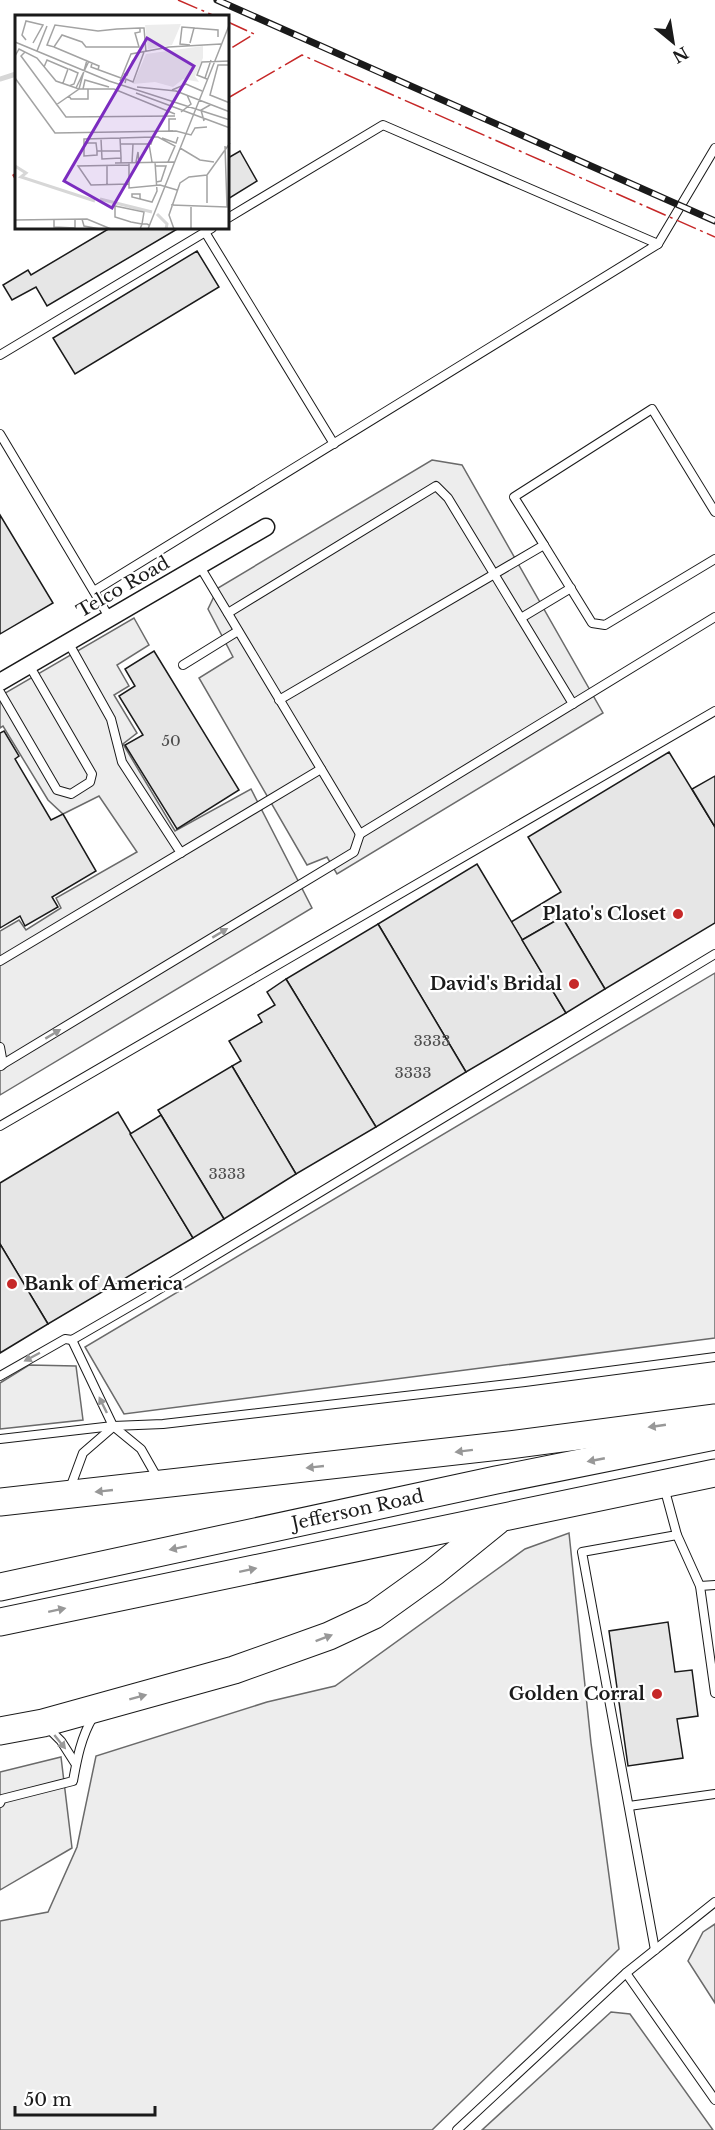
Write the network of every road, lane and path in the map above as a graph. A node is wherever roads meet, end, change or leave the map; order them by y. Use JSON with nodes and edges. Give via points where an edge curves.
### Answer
{"nodes":[{"id":1,"x":715,"y":148,"type":"edge"},
{"id":2,"x":230,"y":217,"type":"edge"},
{"id":3,"x":208,"y":230,"type":"edge"},
{"id":4,"x":658,"y":244,"type":"junction"},
{"id":5,"x":0,"y":355,"type":"edge"},
{"id":6,"x":0,"y":434,"type":"edge"},
{"id":7,"x":334,"y":444,"type":"junction"},
{"id":8,"x":715,"y":512,"type":"edge"},
{"id":9,"x":266,"y":527,"type":"dead end"},
{"id":10,"x":544,"y":545,"type":"junction"},
{"id":11,"x":715,"y":559,"type":"edge"},
{"id":12,"x":199,"y":565,"type":"junction"},
{"id":13,"x":494,"y":573,"type":"junction"},
{"id":14,"x":571,"y":588,"type":"junction"},
{"id":15,"x":94,"y":591,"type":"junction"},
{"id":16,"x":228,"y":613,"type":"junction"},
{"id":17,"x":109,"y":617,"type":"junction"},
{"id":18,"x":715,"y":617,"type":"edge"},
{"id":19,"x":521,"y":618,"type":"junction"},
{"id":20,"x":238,"y":632,"type":"junction"},
{"id":21,"x":68,"y":642,"type":"junction"},
{"id":22,"x":28,"y":665,"type":"junction"},
{"id":23,"x":183,"y":665,"type":"dead end"},
{"id":24,"x":0,"y":682,"type":"edge"},
{"id":25,"x":0,"y":692,"type":"edge"},
{"id":26,"x":279,"y":700,"type":"junction"},
{"id":27,"x":573,"y":704,"type":"junction"},
{"id":28,"x":715,"y":711,"type":"edge"},
{"id":29,"x":321,"y":770,"type":"junction"},
{"id":30,"x":360,"y":834,"type":"junction"},
{"id":31,"x":181,"y":853,"type":"junction"},
{"id":32,"x":715,"y":954,"type":"edge"},
{"id":33,"x":0,"y":961,"type":"edge"},
{"id":34,"x":0,"y":1047,"type":"edge"},
{"id":35,"x":2,"y":1065,"type":"edge"},
{"id":36,"x":0,"y":1126,"type":"edge"},
{"id":37,"x":68,"y":1340,"type":"junction"},
{"id":38,"x":715,"y":1357,"type":"edge"},
{"id":39,"x":0,"y":1376,"type":"edge"},
{"id":40,"x":715,"y":1418,"type":"edge"},
{"id":41,"x":113,"y":1426,"type":"junction"},
{"id":42,"x":715,"y":1436,"type":"edge"},
{"id":43,"x":0,"y":1439,"type":"edge"},
{"id":44,"x":715,"y":1473,"type":"edge"},
{"id":45,"x":663,"y":1484,"type":"junction"},
{"id":46,"x":162,"y":1485,"type":"junction"},
{"id":47,"x":67,"y":1495,"type":"junction"},
{"id":48,"x":0,"y":1502,"type":"edge"},
{"id":49,"x":503,"y":1516,"type":"junction"},
{"id":50,"x":677,"y":1535,"type":"junction"},
{"id":51,"x":715,"y":1585,"type":"edge"},
{"id":52,"x":700,"y":1586,"type":"junction"},
{"id":53,"x":0,"y":1587,"type":"edge"},
{"id":54,"x":0,"y":1622,"type":"edge"},
{"id":55,"x":715,"y":1692,"type":"edge"},
{"id":56,"x":98,"y":1708,"type":"junction"},
{"id":57,"x":43,"y":1723,"type":"junction"},
{"id":58,"x":0,"y":1731,"type":"edge"},
{"id":59,"x":75,"y":1763,"type":"junction"},
{"id":60,"x":715,"y":1794,"type":"edge"},
{"id":61,"x":0,"y":1803,"type":"edge"},
{"id":62,"x":628,"y":1806,"type":"junction"},
{"id":63,"x":715,"y":1902,"type":"edge"},
{"id":64,"x":655,"y":1950,"type":"junction"},
{"id":65,"x":626,"y":1973,"type":"junction"},
{"id":66,"x":715,"y":2100,"type":"edge"},
{"id":67,"x":457,"y":2130,"type":"edge"}],
"edges":[{"from":1,"to":4,"type":"lane"},
{"from":2,"to":4,"type":"lane","via":[[383,125]]},
{"from":3,"to":5,"type":"lane"},
{"from":3,"to":7,"type":"lane"},
{"from":4,"to":7,"type":"lane"},
{"from":6,"to":15,"type":"lane"},
{"from":7,"to":15,"type":"lane"},
{"from":8,"to":10,"type":"lane","via":[[652,409],[514,497]]},
{"from":9,"to":12,"type":"street","name":"Telco Road"},
{"from":10,"to":13,"type":"lane"},
{"from":10,"to":14,"type":"lane"},
{"from":11,"to":14,"type":"lane","via":[[605,625],[592,623]]},
{"from":12,"to":16,"type":"lane"},
{"from":12,"to":17,"type":"street","name":"Telco Road"},
{"from":13,"to":16,"type":"lane","via":[[448,498],[436,486]]},
{"from":13,"to":19,"type":"lane"},
{"from":13,"to":26,"type":"lane"},
{"from":14,"to":19,"type":"lane"},
{"from":15,"to":17,"type":"lane"},
{"from":16,"to":20,"type":"lane"},
{"from":17,"to":21,"type":"street","name":"Telco Road"},
{"from":18,"to":27,"type":"lane"},
{"from":19,"to":27,"type":"lane"},
{"from":20,"to":23,"type":"lane"},
{"from":20,"to":26,"type":"lane"},
{"from":21,"to":22,"type":"street","name":"Telco Road"},
{"from":21,"to":31,"type":"lane","via":[[111,719],[122,762]]},
{"from":22,"to":24,"type":"street","name":"Telco Road"},
{"from":22,"to":25,"type":"lane","via":[[92,774],[90,782],[71,794],[57,790]]},
{"from":26,"to":29,"type":"lane"},
{"from":27,"to":30,"type":"lane"},
{"from":28,"to":36,"type":"lane"},
{"from":29,"to":30,"type":"lane"},
{"from":29,"to":31,"type":"lane"},
{"from":35,"to":30,"type":"lane","one_way":true,"via":[[354,852]]},
{"from":31,"to":33,"type":"lane"},
{"from":32,"to":37,"type":"lane"},
{"from":34,"to":35,"type":"lane"},
{"from":37,"to":39,"type":"lane","one_way":true},
{"from":41,"to":37,"type":"lane","one_way":true},
{"from":38,"to":41,"type":"lane","via":[[163,1424]]},
{"from":40,"to":46,"type":"main road","one_way":true},
{"from":41,"to":43,"type":"lane"},
{"from":41,"to":46,"type":"lane","via":[[141,1449]]},
{"from":41,"to":47,"type":"lane","via":[[83,1453]]},
{"from":42,"to":53,"type":"main road","name":"Jefferson Road","one_way":true},
{"from":44,"to":45,"type":"main road","name":"Jefferson Road"},
{"from":45,"to":49,"type":"main road","name":"Jefferson Road"},
{"from":45,"to":50,"type":"lane"},
{"from":46,"to":47,"type":"main road","one_way":true},
{"from":47,"to":48,"type":"main road"},
{"from":54,"to":49,"type":"main road","name":"Jefferson Road","one_way":true},
{"from":56,"to":49,"type":"main road","one_way":true,"via":[[234,1671],[329,1636],[383,1609]]},
{"from":50,"to":52,"type":"lane"},
{"from":50,"to":62,"type":"lane","via":[[582,1552]]},
{"from":51,"to":52,"type":"lane"},
{"from":52,"to":55,"type":"lane"},
{"from":56,"to":57,"type":"main road"},
{"from":56,"to":59,"type":"lane","via":[[83,1735]]},
{"from":57,"to":58,"type":"main road"},
{"from":57,"to":59,"type":"lane","one_way":true},
{"from":59,"to":61,"type":"lane","via":[[73,1781],[2,1799]]},
{"from":60,"to":62,"type":"lane"},
{"from":62,"to":64,"type":"lane"},
{"from":63,"to":64,"type":"lane"},
{"from":64,"to":65,"type":"lane"},
{"from":65,"to":66,"type":"lane"},
{"from":65,"to":67,"type":"lane"}]}
